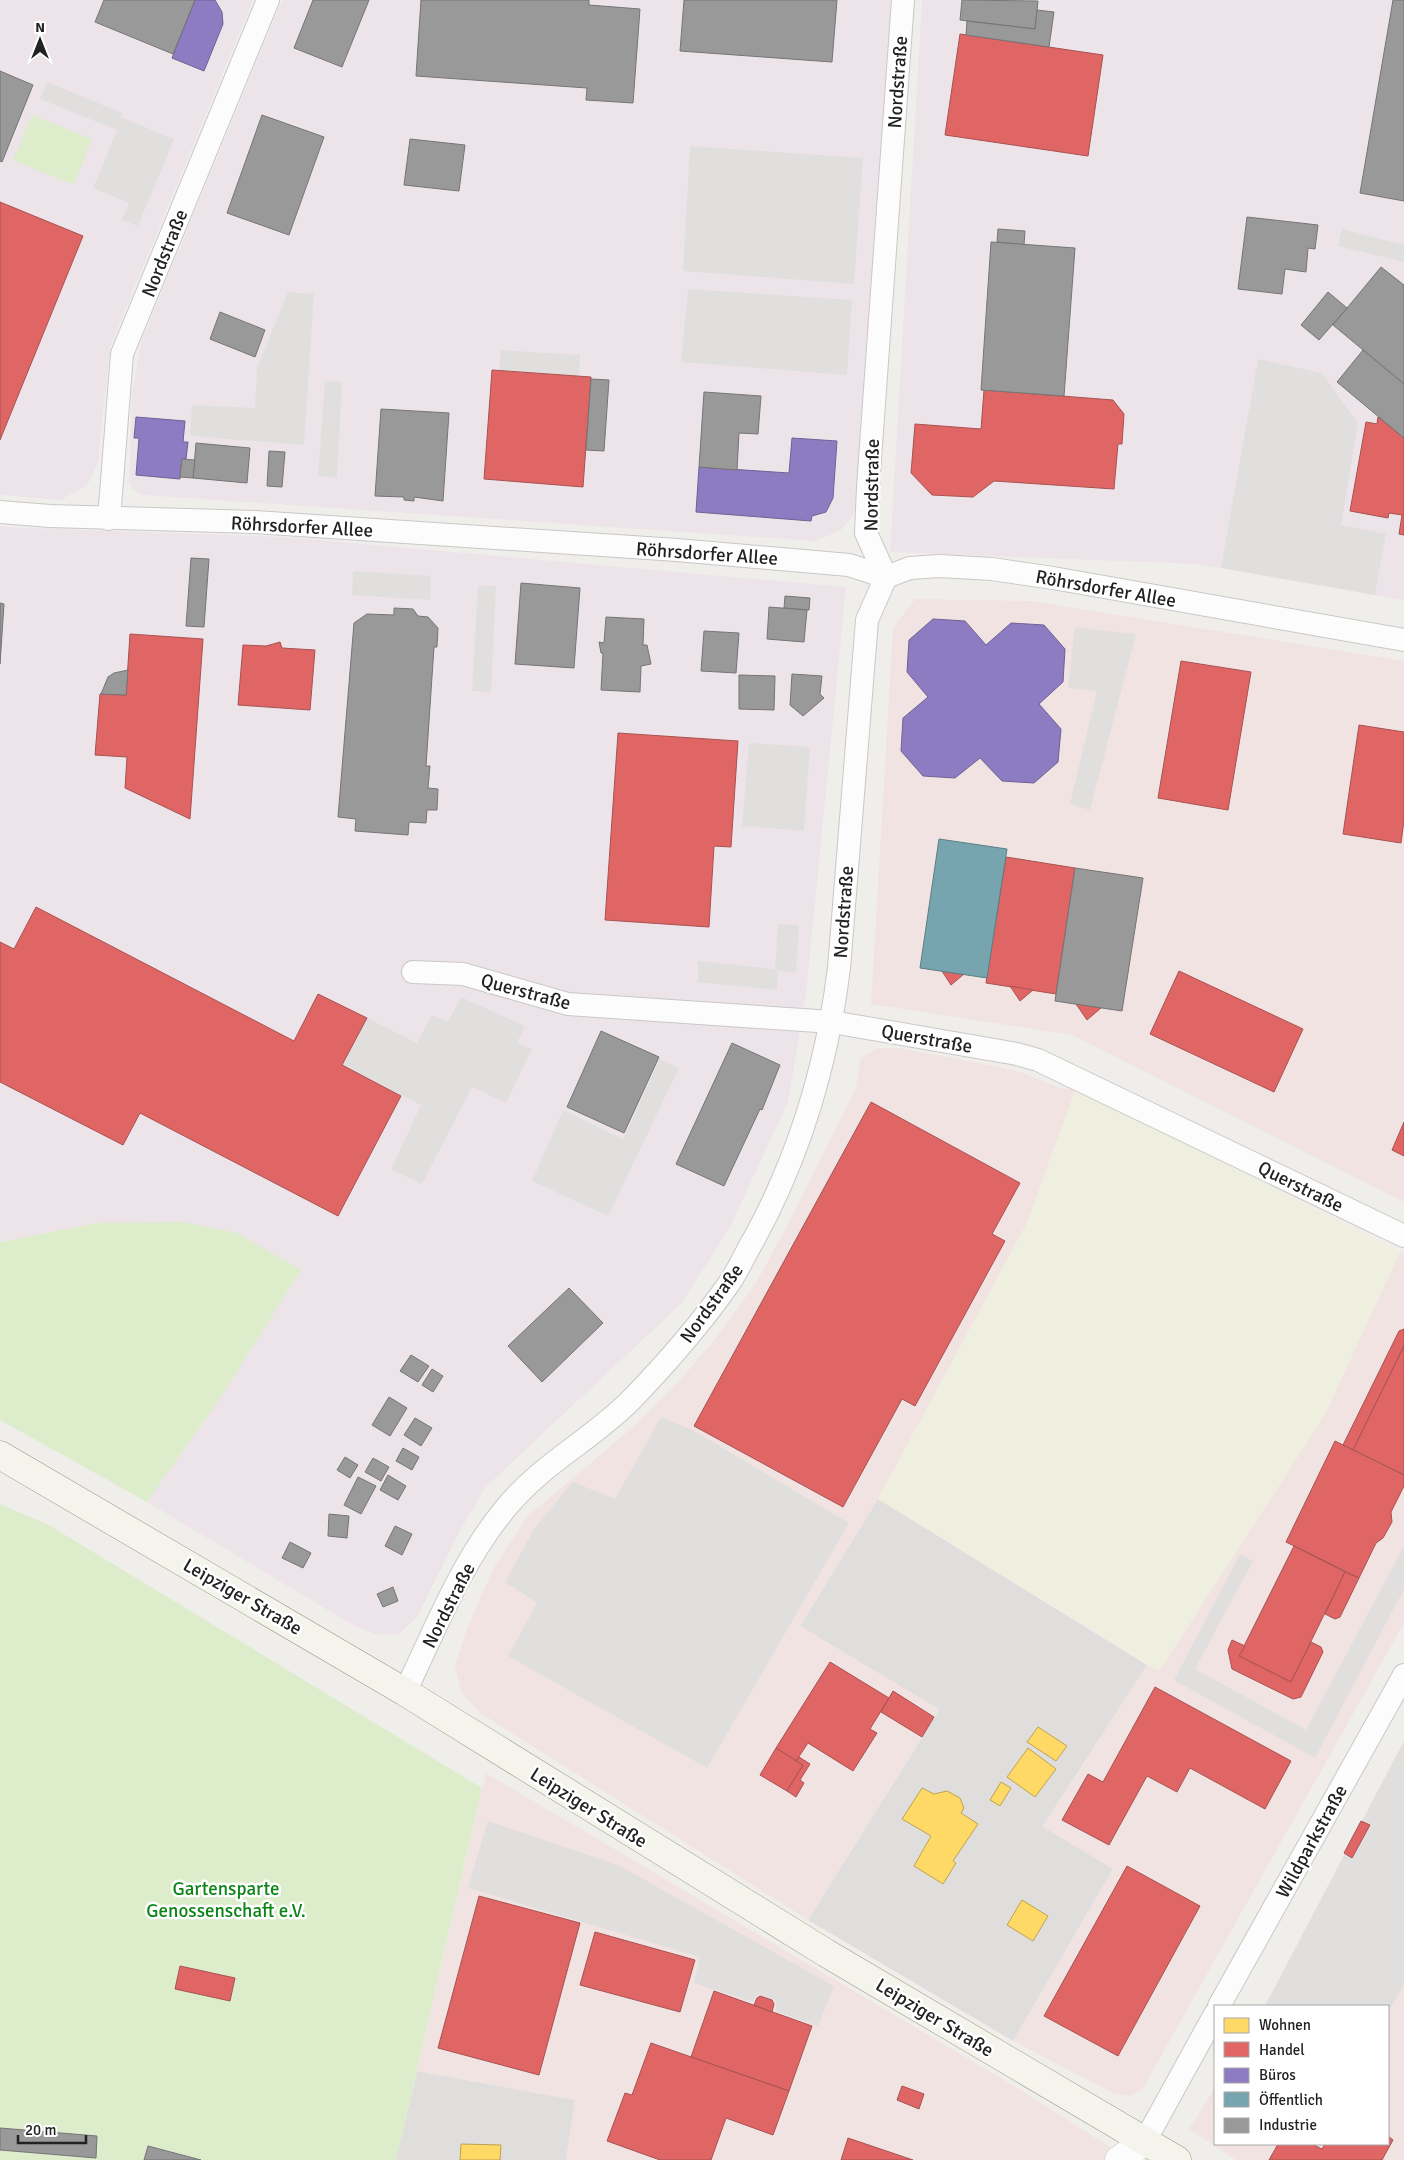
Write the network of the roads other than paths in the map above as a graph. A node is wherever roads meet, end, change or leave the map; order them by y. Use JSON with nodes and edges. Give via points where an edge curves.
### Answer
{"nodes":[{"id":1,"x":268,"y":0,"type":"edge"},
{"id":2,"x":903,"y":0,"type":"edge"},
{"id":3,"x":0,"y":512,"type":"edge"},
{"id":4,"x":110,"y":518,"type":"junction"},
{"id":5,"x":886,"y":577,"type":"junction"},
{"id":6,"x":1404,"y":640,"type":"edge"},
{"id":7,"x":413,"y":972,"type":"dead end"},
{"id":8,"x":832,"y":1022,"type":"junction"},
{"id":9,"x":1404,"y":1236,"type":"edge"},
{"id":10,"x":0,"y":1455,"type":"edge"},
{"id":11,"x":1404,"y":1675,"type":"edge"},
{"id":12,"x":405,"y":1692,"type":"junction"},
{"id":13,"x":1221,"y":2005,"type":"edge"},
{"id":14,"x":1214,"y":2016,"type":"edge"},
{"id":15,"x":1145,"y":2141,"type":"junction"},
{"id":16,"x":1119,"y":2160,"type":"edge"},
{"id":17,"x":1177,"y":2160,"type":"edge"}],
"edges":[{"from":1,"to":4,"type":"street","name":"Nordstraße","via":[[122,354]]},
{"from":2,"to":5,"type":"street","name":"Nordstraße","via":[[866,533]]},
{"from":3,"to":4,"type":"street","name":"Röhrsdorfer Allee"},
{"from":4,"to":5,"type":"street","name":"Röhrsdorfer Allee","via":[[255,522],[677,550],[849,565]]},
{"from":5,"to":6,"type":"street","name":"Röhrsdorfer Allee","via":[[910,568],[992,569]]},
{"from":5,"to":8,"type":"street","name":"Nordstraße","via":[[867,620]]},
{"from":7,"to":8,"type":"street","name":"Querstraße","via":[[463,974],[568,1004]]},
{"from":8,"to":9,"type":"street","name":"Querstraße","via":[[1038,1060]]},
{"from":8,"to":12,"type":"street","name":"Nordstraße","via":[[809,1117],[774,1203],[729,1284],[675,1351],[628,1402],[545,1469],[505,1508],[458,1584]]},
{"from":10,"to":12,"type":"main road","name":"Leipziger Straße"},
{"from":11,"to":13,"type":"street","name":"Wildparkstraße"},
{"from":12,"to":15,"type":"main road","name":"Leipziger Straße","via":[[826,1953]]},
{"from":14,"to":15,"type":"street"},
{"from":15,"to":16,"type":"street"},
{"from":15,"to":17,"type":"main road","name":"Leipziger Straße"}]}
